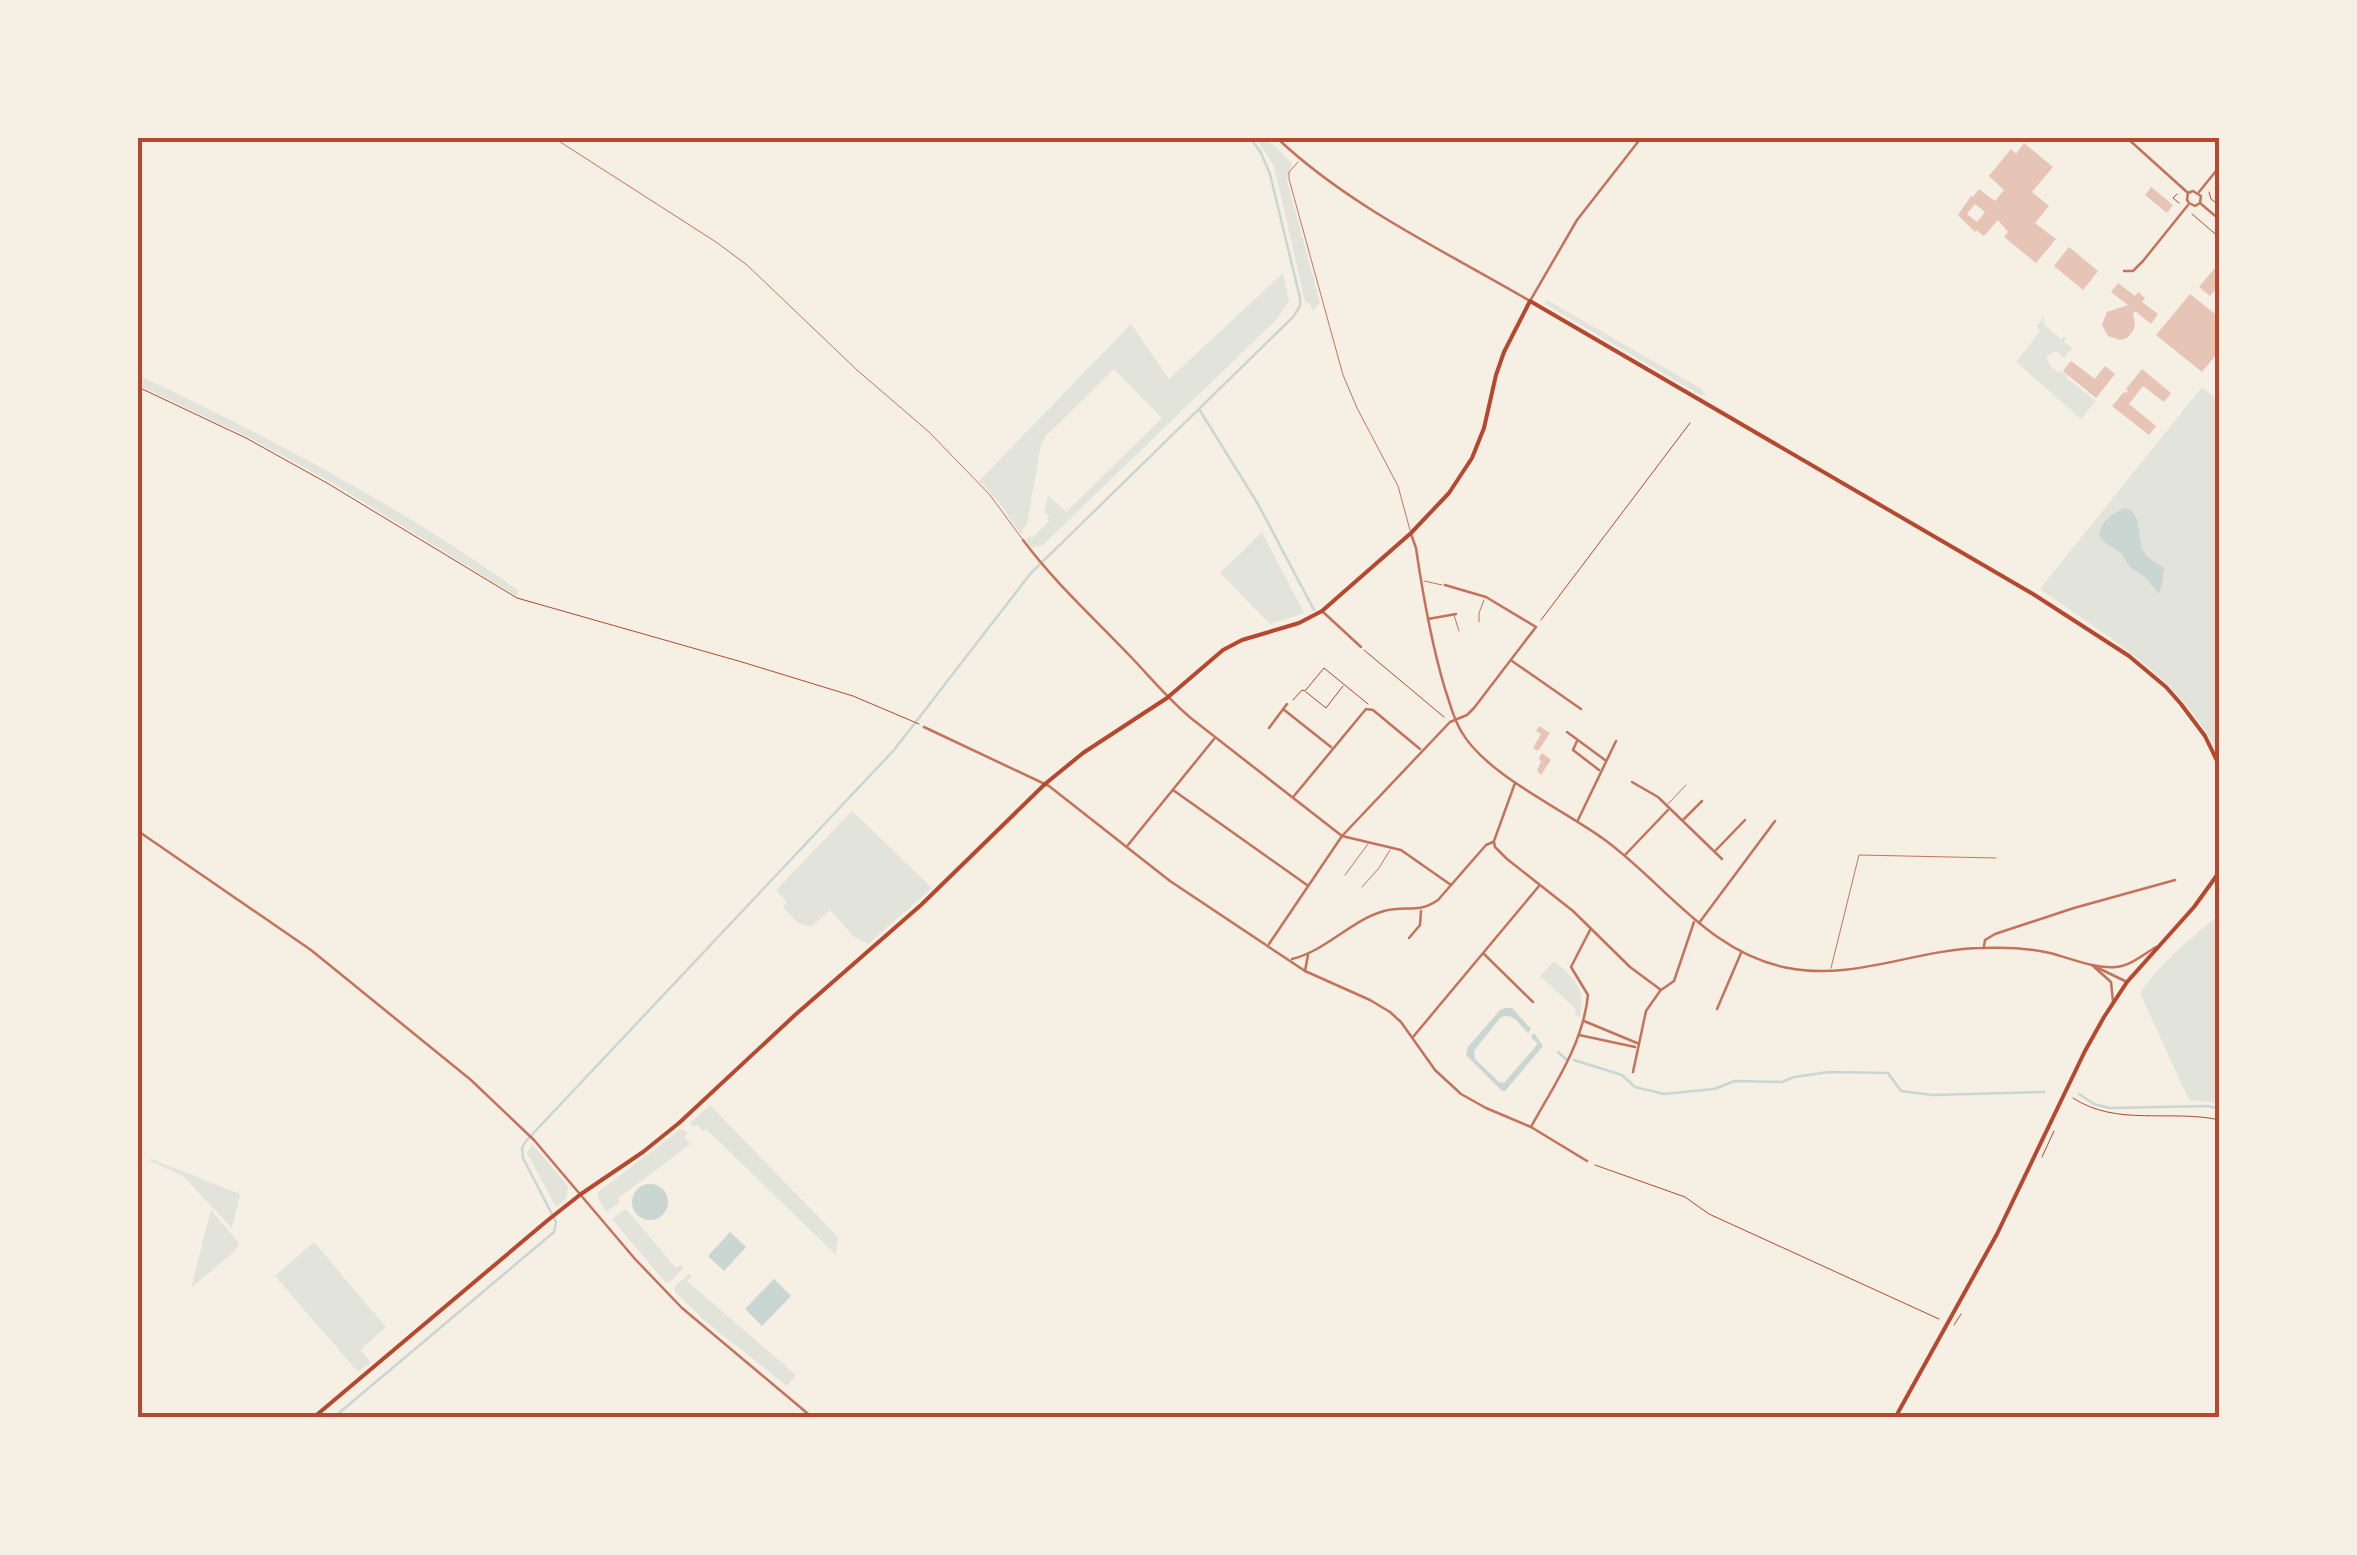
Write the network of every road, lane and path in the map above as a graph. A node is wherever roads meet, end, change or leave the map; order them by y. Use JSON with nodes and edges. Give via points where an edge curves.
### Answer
{"nodes":[{"id":1,"x":554,"y":138,"type":"edge"},
{"id":2,"x":1276,"y":138,"type":"edge"},
{"id":3,"x":1640,"y":138,"type":"edge"},
{"id":4,"x":2128,"y":138,"type":"edge"},
{"id":5,"x":1300,"y":159,"type":"junction"},
{"id":6,"x":2220,"y":166,"type":"edge"},
{"id":7,"x":2203,"y":186,"type":"junction"},
{"id":8,"x":2199,"y":192,"type":"junction"},
{"id":9,"x":2188,"y":194,"type":"junction"},
{"id":10,"x":2174,"y":198,"type":"dead end"},
{"id":11,"x":2200,"y":203,"type":"junction"},
{"id":12,"x":2189,"y":204,"type":"junction"},
{"id":13,"x":2220,"y":206,"type":"edge"},
{"id":14,"x":2185,"y":209,"type":"junction"},
{"id":15,"x":2220,"y":220,"type":"edge"},
{"id":16,"x":2220,"y":238,"type":"edge"},
{"id":17,"x":2124,"y":271,"type":"dead end"},
{"id":18,"x":1530,"y":300,"type":"junction"},
{"id":19,"x":138,"y":387,"type":"edge"},
{"id":20,"x":1690,"y":423,"type":"dead end"},
{"id":21,"x":1410,"y":532,"type":"junction"},
{"id":22,"x":1023,"y":540,"type":"joint"},
{"id":23,"x":1421,"y":581,"type":"junction"},
{"id":24,"x":1445,"y":585,"type":"joint"},
{"id":25,"x":1486,"y":597,"type":"junction"},
{"id":26,"x":1322,"y":611,"type":"junction"},
{"id":27,"x":1455,"y":614,"type":"joint"},
{"id":28,"x":1427,"y":619,"type":"junction"},
{"id":29,"x":1479,"y":622,"type":"dead end"},
{"id":30,"x":1536,"y":626,"type":"junction"},
{"id":31,"x":1459,"y":632,"type":"dead end"},
{"id":32,"x":1361,"y":648,"type":"joint"},
{"id":33,"x":1511,"y":660,"type":"junction"},
{"id":34,"x":1345,"y":684,"type":"junction"},
{"id":35,"x":1305,"y":691,"type":"junction"},
{"id":36,"x":1167,"y":698,"type":"junction"},
{"id":37,"x":1285,"y":707,"type":"junction"},
{"id":38,"x":1581,"y":708,"type":"dead end"},
{"id":39,"x":1370,"y":709,"type":"junction"},
{"id":40,"x":1452,"y":721,"type":"junction"},
{"id":41,"x":923,"y":726,"type":"joint"},
{"id":42,"x":1269,"y":728,"type":"dead end"},
{"id":43,"x":1567,"y":732,"type":"dead end"},
{"id":44,"x":1215,"y":738,"type":"junction"},
{"id":45,"x":1577,"y":740,"type":"junction"},
{"id":46,"x":1616,"y":742,"type":"dead end"},
{"id":47,"x":1332,"y":748,"type":"junction"},
{"id":48,"x":1422,"y":750,"type":"junction"},
{"id":49,"x":1606,"y":760,"type":"junction"},
{"id":50,"x":2220,"y":766,"type":"edge"},
{"id":51,"x":1600,"y":771,"type":"junction"},
{"id":52,"x":1516,"y":781,"type":"junction"},
{"id":53,"x":1632,"y":782,"type":"dead end"},
{"id":54,"x":1044,"y":784,"type":"junction"},
{"id":55,"x":1686,"y":785,"type":"dead end"},
{"id":56,"x":1174,"y":790,"type":"junction"},
{"id":57,"x":1293,"y":798,"type":"junction"},
{"id":58,"x":1702,"y":801,"type":"dead end"},
{"id":59,"x":1668,"y":806,"type":"junction"},
{"id":60,"x":1683,"y":820,"type":"junction"},
{"id":61,"x":1745,"y":820,"type":"dead end"},
{"id":62,"x":1775,"y":821,"type":"dead end"},
{"id":63,"x":1578,"y":822,"type":"junction"},
{"id":64,"x":138,"y":831,"type":"edge"},
{"id":65,"x":1342,"y":836,"type":"junction"},
{"id":66,"x":1370,"y":842,"type":"junction"},
{"id":67,"x":1494,"y":842,"type":"junction"},
{"id":68,"x":1392,"y":847,"type":"junction"},
{"id":69,"x":1126,"y":848,"type":"junction"},
{"id":70,"x":1715,"y":852,"type":"junction"},
{"id":71,"x":1624,"y":856,"type":"junction"},
{"id":72,"x":1996,"y":858,"type":"dead end"},
{"id":73,"x":1722,"y":859,"type":"dead end"},
{"id":74,"x":2220,"y":871,"type":"edge"},
{"id":75,"x":1345,"y":875,"type":"dead end"},
{"id":76,"x":2176,"y":880,"type":"dead end"},
{"id":77,"x":1451,"y":885,"type":"junction"},
{"id":78,"x":1540,"y":885,"type":"junction"},
{"id":79,"x":1308,"y":886,"type":"junction"},
{"id":80,"x":1362,"y":887,"type":"dead end"},
{"id":81,"x":1421,"y":910,"type":"junction"},
{"id":82,"x":1696,"y":923,"type":"junction"},
{"id":83,"x":1591,"y":928,"type":"junction"},
{"id":84,"x":1409,"y":938,"type":"dead end"},
{"id":85,"x":1268,"y":945,"type":"junction"},
{"id":86,"x":2156,"y":947,"type":"junction"},
{"id":87,"x":1984,"y":948,"type":"junction"},
{"id":88,"x":1742,"y":951,"type":"junction"},
{"id":89,"x":1483,"y":953,"type":"junction"},
{"id":90,"x":1309,"y":954,"type":"junction"},
{"id":91,"x":1290,"y":960,"type":"junction"},
{"id":92,"x":2090,"y":964,"type":"junction"},
{"id":93,"x":1305,"y":971,"type":"junction"},
{"id":94,"x":1830,"y":971,"type":"junction"},
{"id":95,"x":2127,"y":982,"type":"junction"},
{"id":96,"x":1661,"y":990,"type":"junction"},
{"id":97,"x":1533,"y":1002,"type":"dead end"},
{"id":98,"x":2113,"y":1002,"type":"junction"},
{"id":99,"x":1717,"y":1008,"type":"dead end"},
{"id":100,"x":1583,"y":1020,"type":"junction"},
{"id":101,"x":1578,"y":1035,"type":"junction"},
{"id":102,"x":1412,"y":1038,"type":"junction"},
{"id":103,"x":1638,"y":1046,"type":"junction"},
{"id":104,"x":1633,"y":1072,"type":"dead end"},
{"id":105,"x":2070,"y":1096,"type":"dead end"},
{"id":106,"x":2220,"y":1120,"type":"edge"},
{"id":107,"x":1531,"y":1127,"type":"junction"},
{"id":108,"x":1587,"y":1161,"type":"joint"},
{"id":109,"x":581,"y":1194,"type":"junction"},
{"id":110,"x":1949,"y":1322,"type":"junction"},
{"id":111,"x":313,"y":1418,"type":"edge"},
{"id":112,"x":813,"y":1418,"type":"edge"},
{"id":113,"x":1895,"y":1418,"type":"edge"}],
"edges":[{"from":1,"to":22,"type":"lane","via":[[747,265],[929,432]]},
{"from":2,"to":5,"type":"street"},
{"from":3,"to":18,"type":"street","via":[[1576,220]]},
{"from":4,"to":9,"type":"street"},
{"from":5,"to":18,"type":"street","via":[[1358,202]]},
{"from":5,"to":21,"type":"lane","via":[[1288,178],[1331,338],[1357,408],[1398,486]]},
{"from":6,"to":7,"type":"street"},
{"from":7,"to":8,"type":"street"},
{"from":7,"to":13,"type":"path"},
{"from":8,"to":9,"type":"street"},
{"from":8,"to":11,"type":"street"},
{"from":9,"to":12,"type":"street"},
{"from":10,"to":14,"type":"path"},
{"from":11,"to":12,"type":"street"},
{"from":11,"to":15,"type":"street"},
{"from":12,"to":14,"type":"street"},
{"from":14,"to":16,"type":"path"},
{"from":14,"to":17,"type":"street","via":[[2142,261]]},
{"from":18,"to":21,"type":"main road","via":[[1500,364],[1472,458]]},
{"from":18,"to":50,"type":"main road","via":[[2129,656],[2181,704]]},
{"from":19,"to":41,"type":"path","via":[[327,483],[517,598],[852,696]]},
{"from":20,"to":30,"type":"path"},
{"from":21,"to":23,"type":"street"},
{"from":21,"to":26,"type":"main road"},
{"from":22,"to":36,"type":"street"},
{"from":23,"to":24,"type":"lane"},
{"from":23,"to":28,"type":"street"},
{"from":24,"to":25,"type":"street"},
{"from":25,"to":29,"type":"lane"},
{"from":25,"to":30,"type":"street"},
{"from":26,"to":32,"type":"street"},
{"from":26,"to":36,"type":"main road","via":[[1233,644]]},
{"from":27,"to":28,"type":"street"},
{"from":27,"to":31,"type":"lane"},
{"from":28,"to":40,"type":"street"},
{"from":30,"to":33,"type":"street"},
{"from":32,"to":40,"type":"path"},
{"from":33,"to":38,"type":"street"},
{"from":33,"to":40,"type":"street","via":[[1474,708]]},
{"from":34,"to":35,"type":"path","via":[[1324,668]]},
{"from":34,"to":35,"type":"path","via":[[1326,708]]},
{"from":34,"to":39,"type":"path"},
{"from":35,"to":37,"type":"path"},
{"from":36,"to":44,"type":"street"},
{"from":36,"to":54,"type":"main road"},
{"from":37,"to":42,"type":"street"},
{"from":37,"to":47,"type":"street"},
{"from":39,"to":47,"type":"street"},
{"from":39,"to":48,"type":"street"},
{"from":40,"to":48,"type":"street"},
{"from":40,"to":52,"type":"street"},
{"from":41,"to":54,"type":"street"},
{"from":43,"to":45,"type":"street"},
{"from":44,"to":56,"type":"street"},
{"from":44,"to":57,"type":"street"},
{"from":45,"to":49,"type":"street"},
{"from":45,"to":51,"type":"street","via":[[1573,750]]},
{"from":46,"to":49,"type":"street"},
{"from":47,"to":57,"type":"street"},
{"from":48,"to":65,"type":"street"},
{"from":49,"to":51,"type":"street"},
{"from":51,"to":63,"type":"street"},
{"from":52,"to":63,"type":"street"},
{"from":52,"to":67,"type":"street"},
{"from":53,"to":59,"type":"street"},
{"from":54,"to":69,"type":"street"},
{"from":54,"to":109,"type":"main road","via":[[921,905],[678,1123]]},
{"from":55,"to":59,"type":"lane"},
{"from":56,"to":69,"type":"street"},
{"from":56,"to":79,"type":"street"},
{"from":57,"to":65,"type":"street"},
{"from":58,"to":60,"type":"street"},
{"from":59,"to":60,"type":"street"},
{"from":59,"to":71,"type":"street"},
{"from":60,"to":70,"type":"street"},
{"from":61,"to":70,"type":"street"},
{"from":62,"to":82,"type":"street"},
{"from":63,"to":71,"type":"street"},
{"from":64,"to":109,"type":"street","via":[[292,936],[472,1080]]},
{"from":65,"to":66,"type":"street"},
{"from":65,"to":79,"type":"street"},
{"from":66,"to":68,"type":"street"},
{"from":66,"to":75,"type":"lane"},
{"from":67,"to":77,"type":"street"},
{"from":67,"to":78,"type":"street"},
{"from":68,"to":77,"type":"street"},
{"from":68,"to":80,"type":"lane"},
{"from":69,"to":85,"type":"street"},
{"from":70,"to":73,"type":"street"},
{"from":71,"to":82,"type":"street"},
{"from":72,"to":94,"type":"lane","via":[[1859,856]]},
{"from":74,"to":86,"type":"main road"},
{"from":76,"to":87,"type":"street","via":[[1995,934]]},
{"from":77,"to":81,"type":"street"},
{"from":78,"to":83,"type":"street"},
{"from":78,"to":89,"type":"street"},
{"from":79,"to":85,"type":"street"},
{"from":81,"to":84,"type":"street"},
{"from":81,"to":90,"type":"street","via":[[1380,912]]},
{"from":82,"to":88,"type":"street"},
{"from":82,"to":96,"type":"street","via":[[1674,981]]},
{"from":83,"to":96,"type":"street"},
{"from":83,"to":100,"type":"street","via":[[1571,967],[1587,990]]},
{"from":85,"to":91,"type":"street"},
{"from":86,"to":92,"type":"street","via":[[2119,967]]},
{"from":86,"to":95,"type":"main road"},
{"from":87,"to":92,"type":"street"},
{"from":87,"to":94,"type":"street"},
{"from":88,"to":94,"type":"street","via":[[1790,969]]},
{"from":88,"to":99,"type":"street"},
{"from":89,"to":97,"type":"street"},
{"from":89,"to":102,"type":"street"},
{"from":90,"to":91,"type":"street"},
{"from":90,"to":93,"type":"street"},
{"from":91,"to":93,"type":"street"},
{"from":92,"to":95,"type":"street"},
{"from":92,"to":98,"type":"street","via":[[2110,982]]},
{"from":93,"to":102,"type":"street","via":[[1384,1008]]},
{"from":95,"to":98,"type":"main road"},
{"from":96,"to":103,"type":"street","via":[[1646,1010]]},
{"from":98,"to":110,"type":"main road"},
{"from":100,"to":101,"type":"street"},
{"from":100,"to":103,"type":"street"},
{"from":101,"to":103,"type":"street"},
{"from":101,"to":107,"type":"street"},
{"from":102,"to":107,"type":"street","via":[[1460,1094]]},
{"from":103,"to":104,"type":"street"},
{"from":105,"to":106,"type":"path","via":[[2123,1115]]},
{"from":107,"to":108,"type":"street"},
{"from":108,"to":110,"type":"path","via":[[1685,1197]]},
{"from":109,"to":111,"type":"main road"},
{"from":109,"to":112,"type":"street","via":[[682,1308]]},
{"from":110,"to":113,"type":"main road"}]}
